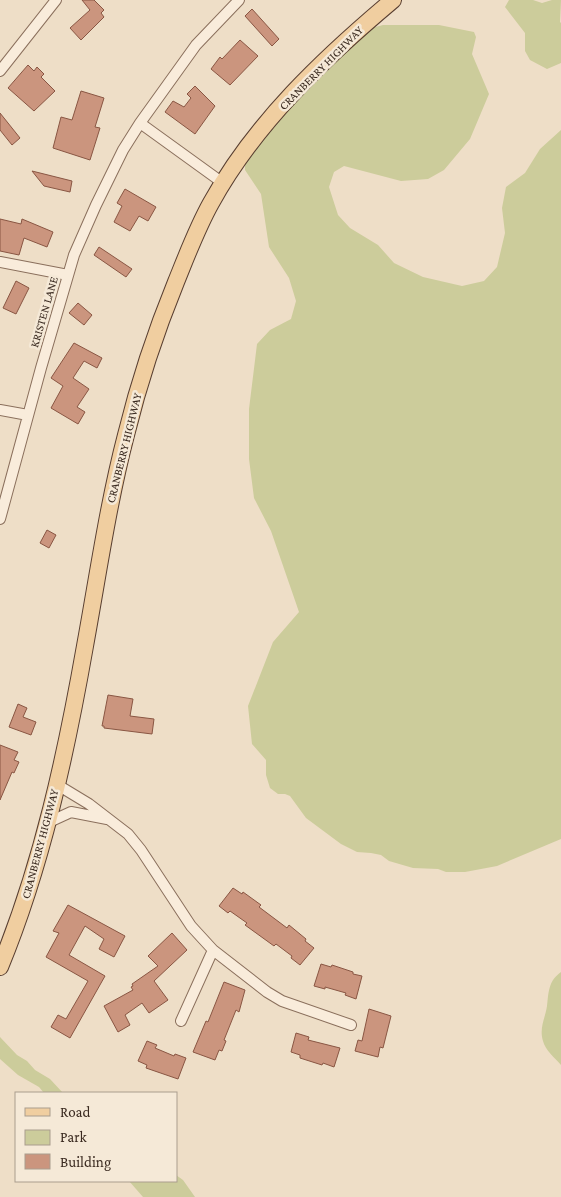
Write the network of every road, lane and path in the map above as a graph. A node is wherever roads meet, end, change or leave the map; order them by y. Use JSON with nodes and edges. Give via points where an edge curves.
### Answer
{"nodes":[{"id":1,"x":56,"y":0,"type":"edge"},
{"id":2,"x":239,"y":0,"type":"edge"},
{"id":3,"x":393,"y":0,"type":"edge"},
{"id":4,"x":0,"y":71,"type":"edge"},
{"id":5,"x":140,"y":123,"type":"junction"},
{"id":6,"x":223,"y":183,"type":"junction"},
{"id":7,"x":0,"y":262,"type":"edge"},
{"id":8,"x":68,"y":275,"type":"junction"},
{"id":9,"x":0,"y":410,"type":"edge"},
{"id":10,"x":28,"y":415,"type":"junction"},
{"id":11,"x":0,"y":519,"type":"edge"},
{"id":12,"x":56,"y":784,"type":"junction"},
{"id":13,"x":110,"y":820,"type":"junction"},
{"id":14,"x":47,"y":823,"type":"junction"},
{"id":15,"x":212,"y":950,"type":"junction"},
{"id":16,"x":0,"y":967,"type":"edge"},
{"id":17,"x":180,"y":1021,"type":"dead end"},
{"id":18,"x":351,"y":1025,"type":"dead end"}],
"edges":[{"from":1,"to":4,"type":"street"},
{"from":2,"to":5,"type":"street","name":"KRISTEN LANE","via":[[192,51]]},
{"from":3,"to":6,"type":"main road","name":"CRANBERRY HIGHWAY","via":[[296,90],[264,126]]},
{"from":5,"to":6,"type":"street"},
{"from":5,"to":8,"type":"street","name":"KRISTEN LANE","via":[[90,218]]},
{"from":6,"to":12,"type":"main road","name":"CRANBERRY HIGHWAY","via":[[200,225],[166,306],[133,408],[113,490],[77,693]]},
{"from":7,"to":8,"type":"street"},
{"from":8,"to":10,"type":"street","name":"KRISTEN LANE"},
{"from":9,"to":10,"type":"street"},
{"from":10,"to":11,"type":"street","name":"KRISTEN LANE"},
{"from":12,"to":13,"type":"street"},
{"from":12,"to":14,"type":"main road","name":"CRANBERRY HIGHWAY"},
{"from":13,"to":14,"type":"street","via":[[71,812]]},
{"from":13,"to":15,"type":"street","via":[[141,850],[175,904]]},
{"from":14,"to":16,"type":"main road","name":"CRANBERRY HIGHWAY","via":[[25,901]]},
{"from":15,"to":17,"type":"street"},
{"from":15,"to":18,"type":"street","via":[[282,1001]]}]}
